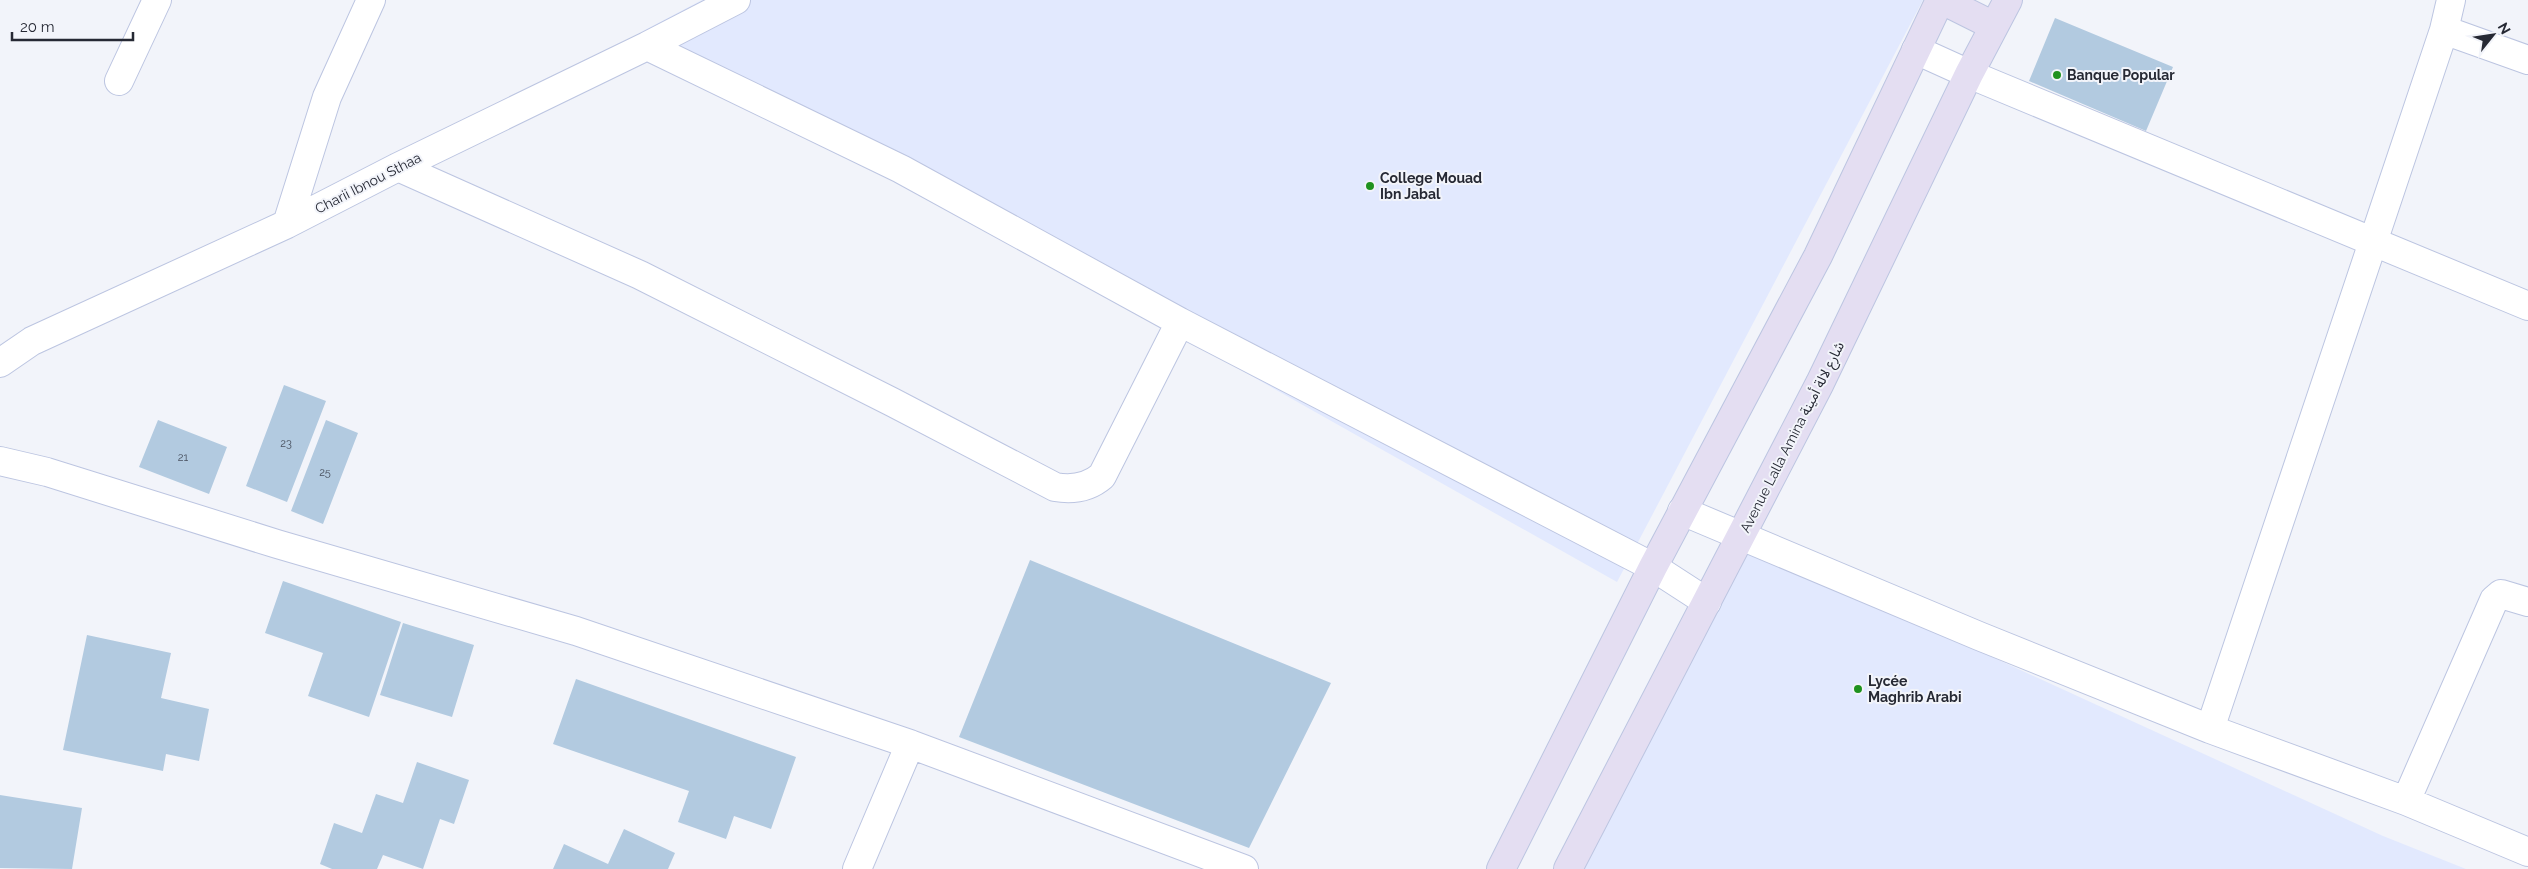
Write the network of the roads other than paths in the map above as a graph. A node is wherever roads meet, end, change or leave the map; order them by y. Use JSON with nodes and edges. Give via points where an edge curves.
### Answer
{"nodes":[{"id":1,"x":157,"y":0,"type":"edge"},
{"id":2,"x":372,"y":0,"type":"edge"},
{"id":3,"x":736,"y":0,"type":"edge"},
{"id":4,"x":1941,"y":0,"type":"edge"},
{"id":5,"x":2008,"y":0,"type":"edge"},
{"id":6,"x":2451,"y":0,"type":"edge"},
{"id":7,"x":1994,"y":26,"type":"junction"},
{"id":8,"x":2444,"y":30,"type":"junction"},
{"id":9,"x":647,"y":46,"type":"junction"},
{"id":10,"x":1916,"y":50,"type":"junction"},
{"id":11,"x":2528,"y":60,"type":"edge"},
{"id":12,"x":1969,"y":74,"type":"junction"},
{"id":13,"x":119,"y":81,"type":"dead end"},
{"id":14,"x":398,"y":167,"type":"junction"},
{"id":15,"x":286,"y":224,"type":"junction"},
{"id":16,"x":2372,"y":242,"type":"junction"},
{"id":17,"x":2528,"y":306,"type":"edge"},
{"id":18,"x":1180,"y":322,"type":"junction"},
{"id":19,"x":0,"y":363,"type":"edge"},
{"id":20,"x":0,"y":461,"type":"edge"},
{"id":21,"x":1682,"y":511,"type":"junction"},
{"id":22,"x":1743,"y":535,"type":"junction"},
{"id":23,"x":1653,"y":567,"type":"junction"},
{"id":24,"x":1707,"y":602,"type":"junction"},
{"id":25,"x":2528,"y":602,"type":"edge"},
{"id":26,"x":2210,"y":729,"type":"junction"},
{"id":27,"x":910,"y":744,"type":"junction"},
{"id":28,"x":2406,"y":801,"type":"junction"},
{"id":29,"x":2528,"y":852,"type":"edge"},
{"id":30,"x":857,"y":869,"type":"edge"},
{"id":31,"x":1244,"y":869,"type":"edge"},
{"id":32,"x":1501,"y":869,"type":"edge"},
{"id":33,"x":1568,"y":869,"type":"edge"}],
"edges":[{"from":1,"to":13,"type":"street"},
{"from":2,"to":15,"type":"street","via":[[327,97]]},
{"from":3,"to":9,"type":"street","name":"Charii Ibnou Sthaa"},
{"from":4,"to":7,"type":"street"},
{"from":4,"to":10,"type":"street"},
{"from":5,"to":7,"type":"street","name":"Avenue Lalla Amina شارع لالة أمينة"},
{"from":6,"to":8,"type":"street"},
{"from":7,"to":12,"type":"street","name":"Avenue Lalla Amina شارع لالة أمينة"},
{"from":8,"to":11,"type":"street"},
{"from":8,"to":16,"type":"street"},
{"from":9,"to":14,"type":"street","name":"Charii Ibnou Sthaa"},
{"from":9,"to":18,"type":"street","via":[[901,169]]},
{"from":10,"to":12,"type":"street"},
{"from":10,"to":21,"type":"street","via":[[1818,256]]},
{"from":12,"to":16,"type":"street"},
{"from":12,"to":22,"type":"street","name":"Avenue Lalla Amina شارع لالة أمينة"},
{"from":14,"to":15,"type":"street","name":"Charii Ibnou Sthaa"},
{"from":14,"to":18,"type":"street","via":[[640,275],[1055,487],[1067,489],[1089,485],[1102,476]]},
{"from":15,"to":19,"type":"street","name":"Charii Ibnou Sthaa","via":[[32,341]]},
{"from":16,"to":17,"type":"street"},
{"from":16,"to":26,"type":"street"},
{"from":18,"to":23,"type":"street"},
{"from":20,"to":27,"type":"street","via":[[47,472],[277,544],[576,631]]},
{"from":21,"to":22,"type":"street"},
{"from":21,"to":23,"type":"street"},
{"from":22,"to":24,"type":"street","name":"Avenue Lalla Amina شارع لالة أمينة"},
{"from":22,"to":26,"type":"street","via":[[1979,636]]},
{"from":23,"to":24,"type":"street"},
{"from":23,"to":32,"type":"street"},
{"from":24,"to":33,"type":"street","name":"Avenue Lalla Amina شارع لالة أمينة"},
{"from":25,"to":28,"type":"street","via":[[2501,594],[2494,600]]},
{"from":26,"to":28,"type":"street"},
{"from":27,"to":30,"type":"street"},
{"from":27,"to":31,"type":"street"},
{"from":28,"to":29,"type":"street"}]}
